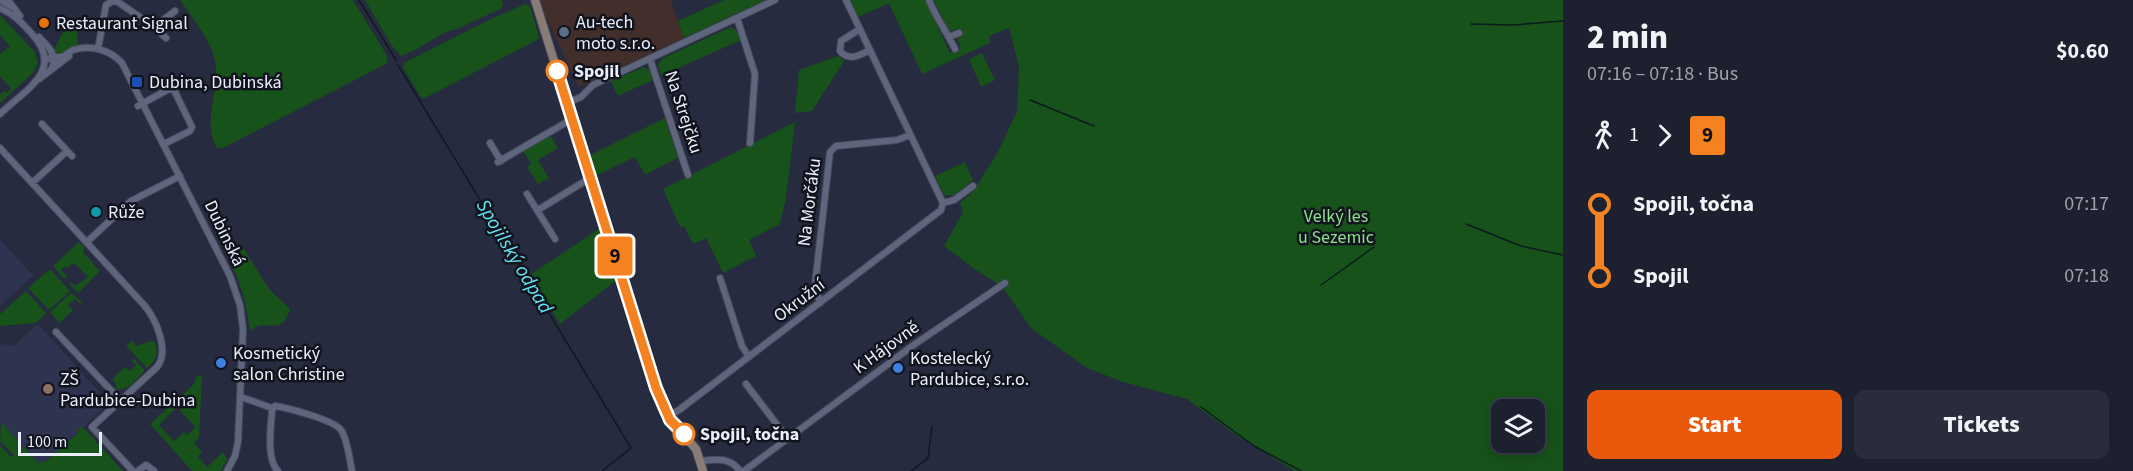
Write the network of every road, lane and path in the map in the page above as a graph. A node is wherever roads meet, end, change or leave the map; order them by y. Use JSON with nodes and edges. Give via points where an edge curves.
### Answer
{"nodes":[{"id":1,"x":0,"y":0,"type":"edge"},
{"id":2,"x":8,"y":0,"type":"edge"},
{"id":3,"x":535,"y":0,"type":"edge"},
{"id":4,"x":775,"y":0,"type":"edge"},
{"id":5,"x":846,"y":0,"type":"edge"},
{"id":6,"x":929,"y":0,"type":"edge"},
{"id":7,"x":13,"y":8,"type":"junction"},
{"id":8,"x":1,"y":9,"type":"edge"},
{"id":9,"x":174,"y":10,"type":"dead end"},
{"id":10,"x":737,"y":18,"type":"junction"},
{"id":11,"x":154,"y":27,"type":"junction"},
{"id":12,"x":860,"y":29,"type":"junction"},
{"id":13,"x":958,"y":33,"type":"dead end"},
{"id":14,"x":949,"y":37,"type":"junction"},
{"id":15,"x":166,"y":38,"type":"dead end"},
{"id":16,"x":84,"y":49,"type":"junction"},
{"id":17,"x":98,"y":49,"type":"junction"},
{"id":18,"x":870,"y":50,"type":"junction"},
{"id":19,"x":955,"y":50,"type":"dead end"},
{"id":20,"x":54,"y":58,"type":"junction"},
{"id":21,"x":650,"y":59,"type":"junction"},
{"id":22,"x":46,"y":60,"type":"junction"},
{"id":23,"x":63,"y":60,"type":"junction"},
{"id":24,"x":52,"y":68,"type":"junction"},
{"id":25,"x":25,"y":91,"type":"junction"},
{"id":26,"x":567,"y":103,"type":"junction"},
{"id":27,"x":141,"y":104,"type":"junction"},
{"id":28,"x":0,"y":114,"type":"edge"},
{"id":29,"x":572,"y":119,"type":"junction"},
{"id":30,"x":42,"y":124,"type":"dead end"},
{"id":31,"x":910,"y":135,"type":"junction"},
{"id":32,"x":490,"y":142,"type":"dead end"},
{"id":33,"x":750,"y":143,"type":"dead end"},
{"id":34,"x":164,"y":144,"type":"junction"},
{"id":35,"x":0,"y":148,"type":"edge"},
{"id":36,"x":67,"y":151,"type":"junction"},
{"id":37,"x":72,"y":156,"type":"dead end"},
{"id":38,"x":688,"y":175,"type":"dead end"},
{"id":39,"x":180,"y":176,"type":"junction"},
{"id":40,"x":590,"y":178,"type":"junction"},
{"id":41,"x":32,"y":183,"type":"junction"},
{"id":42,"x":973,"y":186,"type":"dead end"},
{"id":43,"x":527,"y":194,"type":"dead end"},
{"id":44,"x":943,"y":203,"type":"junction"},
{"id":45,"x":538,"y":210,"type":"junction"},
{"id":46,"x":555,"y":239,"type":"dead end"},
{"id":47,"x":87,"y":242,"type":"junction"},
{"id":48,"x":720,"y":278,"type":"dead end"},
{"id":49,"x":1005,"y":283,"type":"dead end"},
{"id":50,"x":820,"y":303,"type":"junction"},
{"id":51,"x":56,"y":332,"type":"dead end"},
{"id":52,"x":749,"y":357,"type":"junction"},
{"id":53,"x":746,"y":384,"type":"dead end"},
{"id":54,"x":241,"y":397,"type":"junction"},
{"id":55,"x":121,"y":401,"type":"junction"},
{"id":56,"x":272,"y":408,"type":"junction"},
{"id":57,"x":668,"y":416,"type":"junction"},
{"id":58,"x":788,"y":439,"type":"junction"},
{"id":59,"x":700,"y":461,"type":"junction"},
{"id":60,"x":133,"y":471,"type":"edge"},
{"id":61,"x":138,"y":471,"type":"edge"},
{"id":62,"x":154,"y":471,"type":"edge"},
{"id":63,"x":227,"y":471,"type":"edge"},
{"id":64,"x":278,"y":471,"type":"edge"},
{"id":65,"x":352,"y":471,"type":"edge"},
{"id":66,"x":703,"y":471,"type":"edge"},
{"id":67,"x":742,"y":471,"type":"edge"}],
"edges":[{"from":1,"to":7,"type":"street"},
{"from":2,"to":7,"type":"street"},
{"from":3,"to":26,"type":"street"},
{"from":4,"to":10,"type":"street"},
{"from":5,"to":12,"type":"street"},
{"from":6,"to":14,"type":"street"},
{"from":7,"to":20,"type":"street","via":[[50,48]]},
{"from":8,"to":22,"type":"street","via":[[16,16],[38,41]]},
{"from":9,"to":11,"type":"street"},
{"from":10,"to":21,"type":"street"},
{"from":10,"to":33,"type":"street","via":[[756,79]]},
{"from":11,"to":15,"type":"street"},
{"from":11,"to":17,"type":"street","via":[[118,2],[110,2]]},
{"from":12,"to":18,"type":"street"},
{"from":12,"to":18,"type":"street","via":[[843,39],[840,51],[849,57]]},
{"from":13,"to":14,"type":"street"},
{"from":14,"to":19,"type":"street"},
{"from":16,"to":17,"type":"street"},
{"from":16,"to":20,"type":"street"},
{"from":16,"to":23,"type":"street"},
{"from":17,"to":27,"type":"street","name":"Dubinská","via":[[122,63]]},
{"from":18,"to":31,"type":"street"},
{"from":20,"to":22,"type":"street"},
{"from":20,"to":23,"type":"street"},
{"from":20,"to":24,"type":"street"},
{"from":21,"to":26,"type":"street","via":[[593,85],[581,97]]},
{"from":21,"to":38,"type":"street","name":"Na Strejčku"},
{"from":22,"to":25,"type":"street","via":[[42,72]]},
{"from":23,"to":24,"type":"street"},
{"from":24,"to":25,"type":"street"},
{"from":25,"to":28,"type":"street"},
{"from":26,"to":29,"type":"street"},
{"from":27,"to":34,"type":"street","name":"Dubinská"},
{"from":27,"to":34,"type":"street","via":[[172,89],[191,125],[190,130]]},
{"from":29,"to":32,"type":"street","via":[[500,162]]},
{"from":29,"to":40,"type":"street"},
{"from":30,"to":36,"type":"street"},
{"from":31,"to":44,"type":"street"},
{"from":31,"to":50,"type":"street","name":"Na Morčáku","via":[[897,140],[836,146],[830,152],[815,285]]},
{"from":34,"to":39,"type":"street","name":"Dubinská"},
{"from":35,"to":41,"type":"street"},
{"from":36,"to":37,"type":"street"},
{"from":36,"to":41,"type":"street"},
{"from":39,"to":47,"type":"street","via":[[131,201]]},
{"from":39,"to":54,"type":"street","name":"Dubinská","via":[[238,298],[243,329]]},
{"from":40,"to":45,"type":"street"},
{"from":40,"to":57,"type":"street"},
{"from":41,"to":47,"type":"street"},
{"from":42,"to":44,"type":"street","name":"Okružní"},
{"from":43,"to":45,"type":"street"},
{"from":44,"to":50,"type":"street","name":"Okružní","via":[[941,210]]},
{"from":45,"to":46,"type":"street"},
{"from":47,"to":55,"type":"street","via":[[146,307],[163,349],[160,364]]},
{"from":48,"to":52,"type":"street","via":[[741,346]]},
{"from":49,"to":58,"type":"street","name":"K Hájovně","via":[[915,344]]},
{"from":50,"to":52,"type":"street","name":"Okružní"},
{"from":51,"to":55,"type":"street"},
{"from":52,"to":57,"type":"street","name":"Okružní"},
{"from":53,"to":58,"type":"street"},
{"from":54,"to":56,"type":"street"},
{"from":54,"to":63,"type":"street","name":"Dubinská","via":[[238,442]]},
{"from":55,"to":60,"type":"street","via":[[92,427]]},
{"from":56,"to":64,"type":"street","via":[[271,460]]},
{"from":56,"to":65,"type":"street","via":[[280,407],[340,428]]},
{"from":57,"to":59,"type":"street","via":[[692,442]]},
{"from":58,"to":67,"type":"street","name":"K Hájovně"},
{"from":59,"to":66,"type":"street"},
{"from":59,"to":67,"type":"street","via":[[725,460]]},
{"from":61,"to":62,"type":"street","via":[[146,465]]}]}
